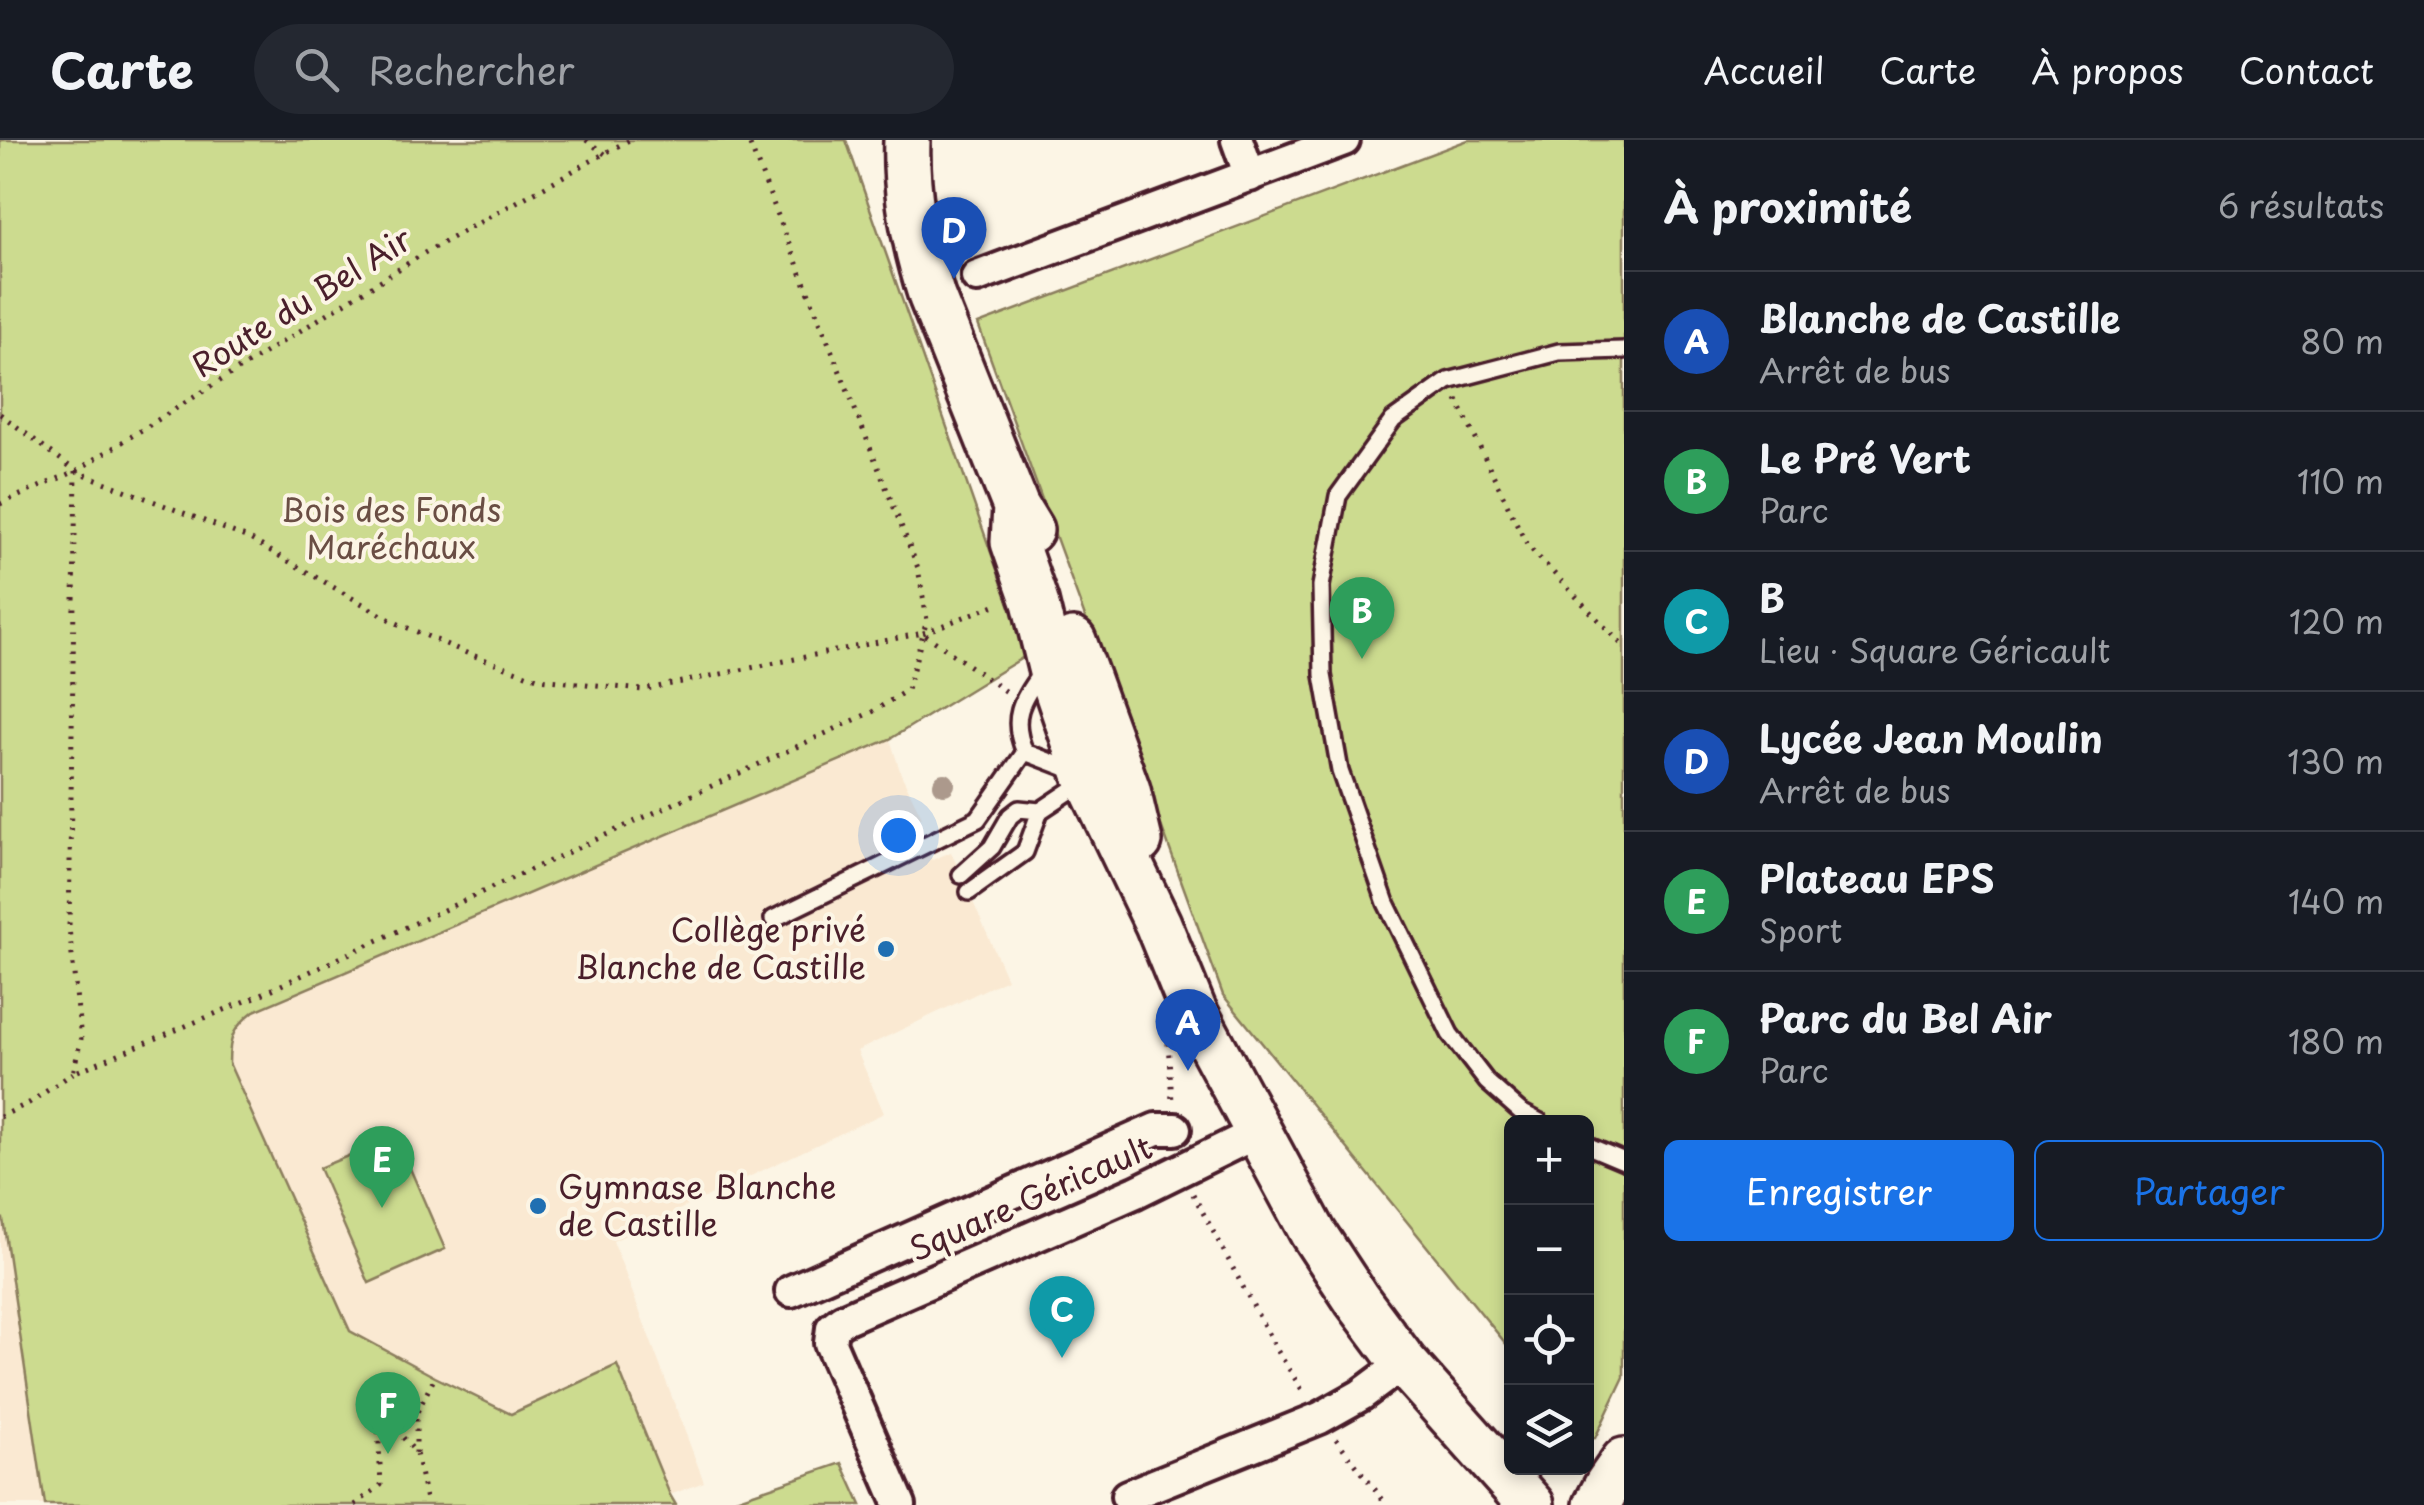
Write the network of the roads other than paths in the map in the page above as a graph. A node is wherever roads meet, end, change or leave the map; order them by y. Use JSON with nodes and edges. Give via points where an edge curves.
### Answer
{"nodes":[{"id":1,"x":907,"y":140,"type":"edge"},
{"id":2,"x":1237,"y":140,"type":"edge"},
{"id":3,"x":1344,"y":140,"type":"edge"},
{"id":4,"x":1250,"y":176,"type":"junction"},
{"id":5,"x":976,"y":278,"type":"dead end"},
{"id":6,"x":1624,"y":350,"type":"edge"},
{"id":7,"x":1016,"y":507,"type":"junction"},
{"id":8,"x":1050,"y":660,"type":"junction"},
{"id":9,"x":1026,"y":752,"type":"junction"},
{"id":10,"x":1102,"y":785,"type":"junction"},
{"id":11,"x":1040,"y":811,"type":"junction"},
{"id":12,"x":961,"y":875,"type":"dead end"},
{"id":13,"x":969,"y":892,"type":"dead end"},
{"id":14,"x":774,"y":919,"type":"dead end"},
{"id":15,"x":1527,"y":1115,"type":"edge"},
{"id":16,"x":1175,"y":1129,"type":"road end"},
{"id":17,"x":1258,"y":1132,"type":"junction"},
{"id":18,"x":1594,"y":1148,"type":"edge"},
{"id":19,"x":1624,"y":1161,"type":"edge"},
{"id":20,"x":791,"y":1291,"type":"dead end"},
{"id":21,"x":1404,"y":1363,"type":"junction"},
{"id":22,"x":1624,"y":1462,"type":"edge"},
{"id":23,"x":1127,"y":1496,"type":"dead end"},
{"id":24,"x":900,"y":1505,"type":"edge"},
{"id":25,"x":1531,"y":1505,"type":"edge"},
{"id":26,"x":1597,"y":1505,"type":"edge"}],
"edges":[{"from":1,"to":7,"type":"street","via":[[921,263]]},
{"from":2,"to":4,"type":"street"},
{"from":3,"to":4,"type":"street"},
{"from":4,"to":5,"type":"street"},
{"from":6,"to":15,"type":"lane","via":[[1560,352],[1448,380],[1393,420],[1338,496],[1321,586],[1322,675],[1340,771],[1386,903],[1450,1034],[1487,1082]]},
{"from":7,"to":8,"type":"street","via":[[1014,542]]},
{"from":7,"to":10,"type":"street","via":[[1056,593]]},
{"from":8,"to":9,"type":"lane","via":[[1020,702],[1017,734]]},
{"from":8,"to":10,"type":"street"},
{"from":9,"to":10,"type":"lane"},
{"from":9,"to":14,"type":"lane","via":[[978,820]]},
{"from":10,"to":11,"type":"lane","via":[[1070,791]]},
{"from":10,"to":17,"type":"street","via":[[1193,1010]]},
{"from":11,"to":12,"type":"lane","via":[[1019,809],[1010,816],[992,847]]},
{"from":11,"to":13,"type":"lane","via":[[1026,852]]},
{"from":16,"to":20,"type":"street","via":[[1156,1129]]},
{"from":17,"to":21,"type":"street","via":[[1313,1233]]},
{"from":17,"to":24,"type":"street","name":"Square Géricault","via":[[832,1328],[830,1342]]},
{"from":18,"to":19,"type":"lane"},
{"from":21,"to":23,"type":"street","via":[[1320,1418]]},
{"from":21,"to":25,"type":"street"},
{"from":22,"to":26,"type":"street"}]}
